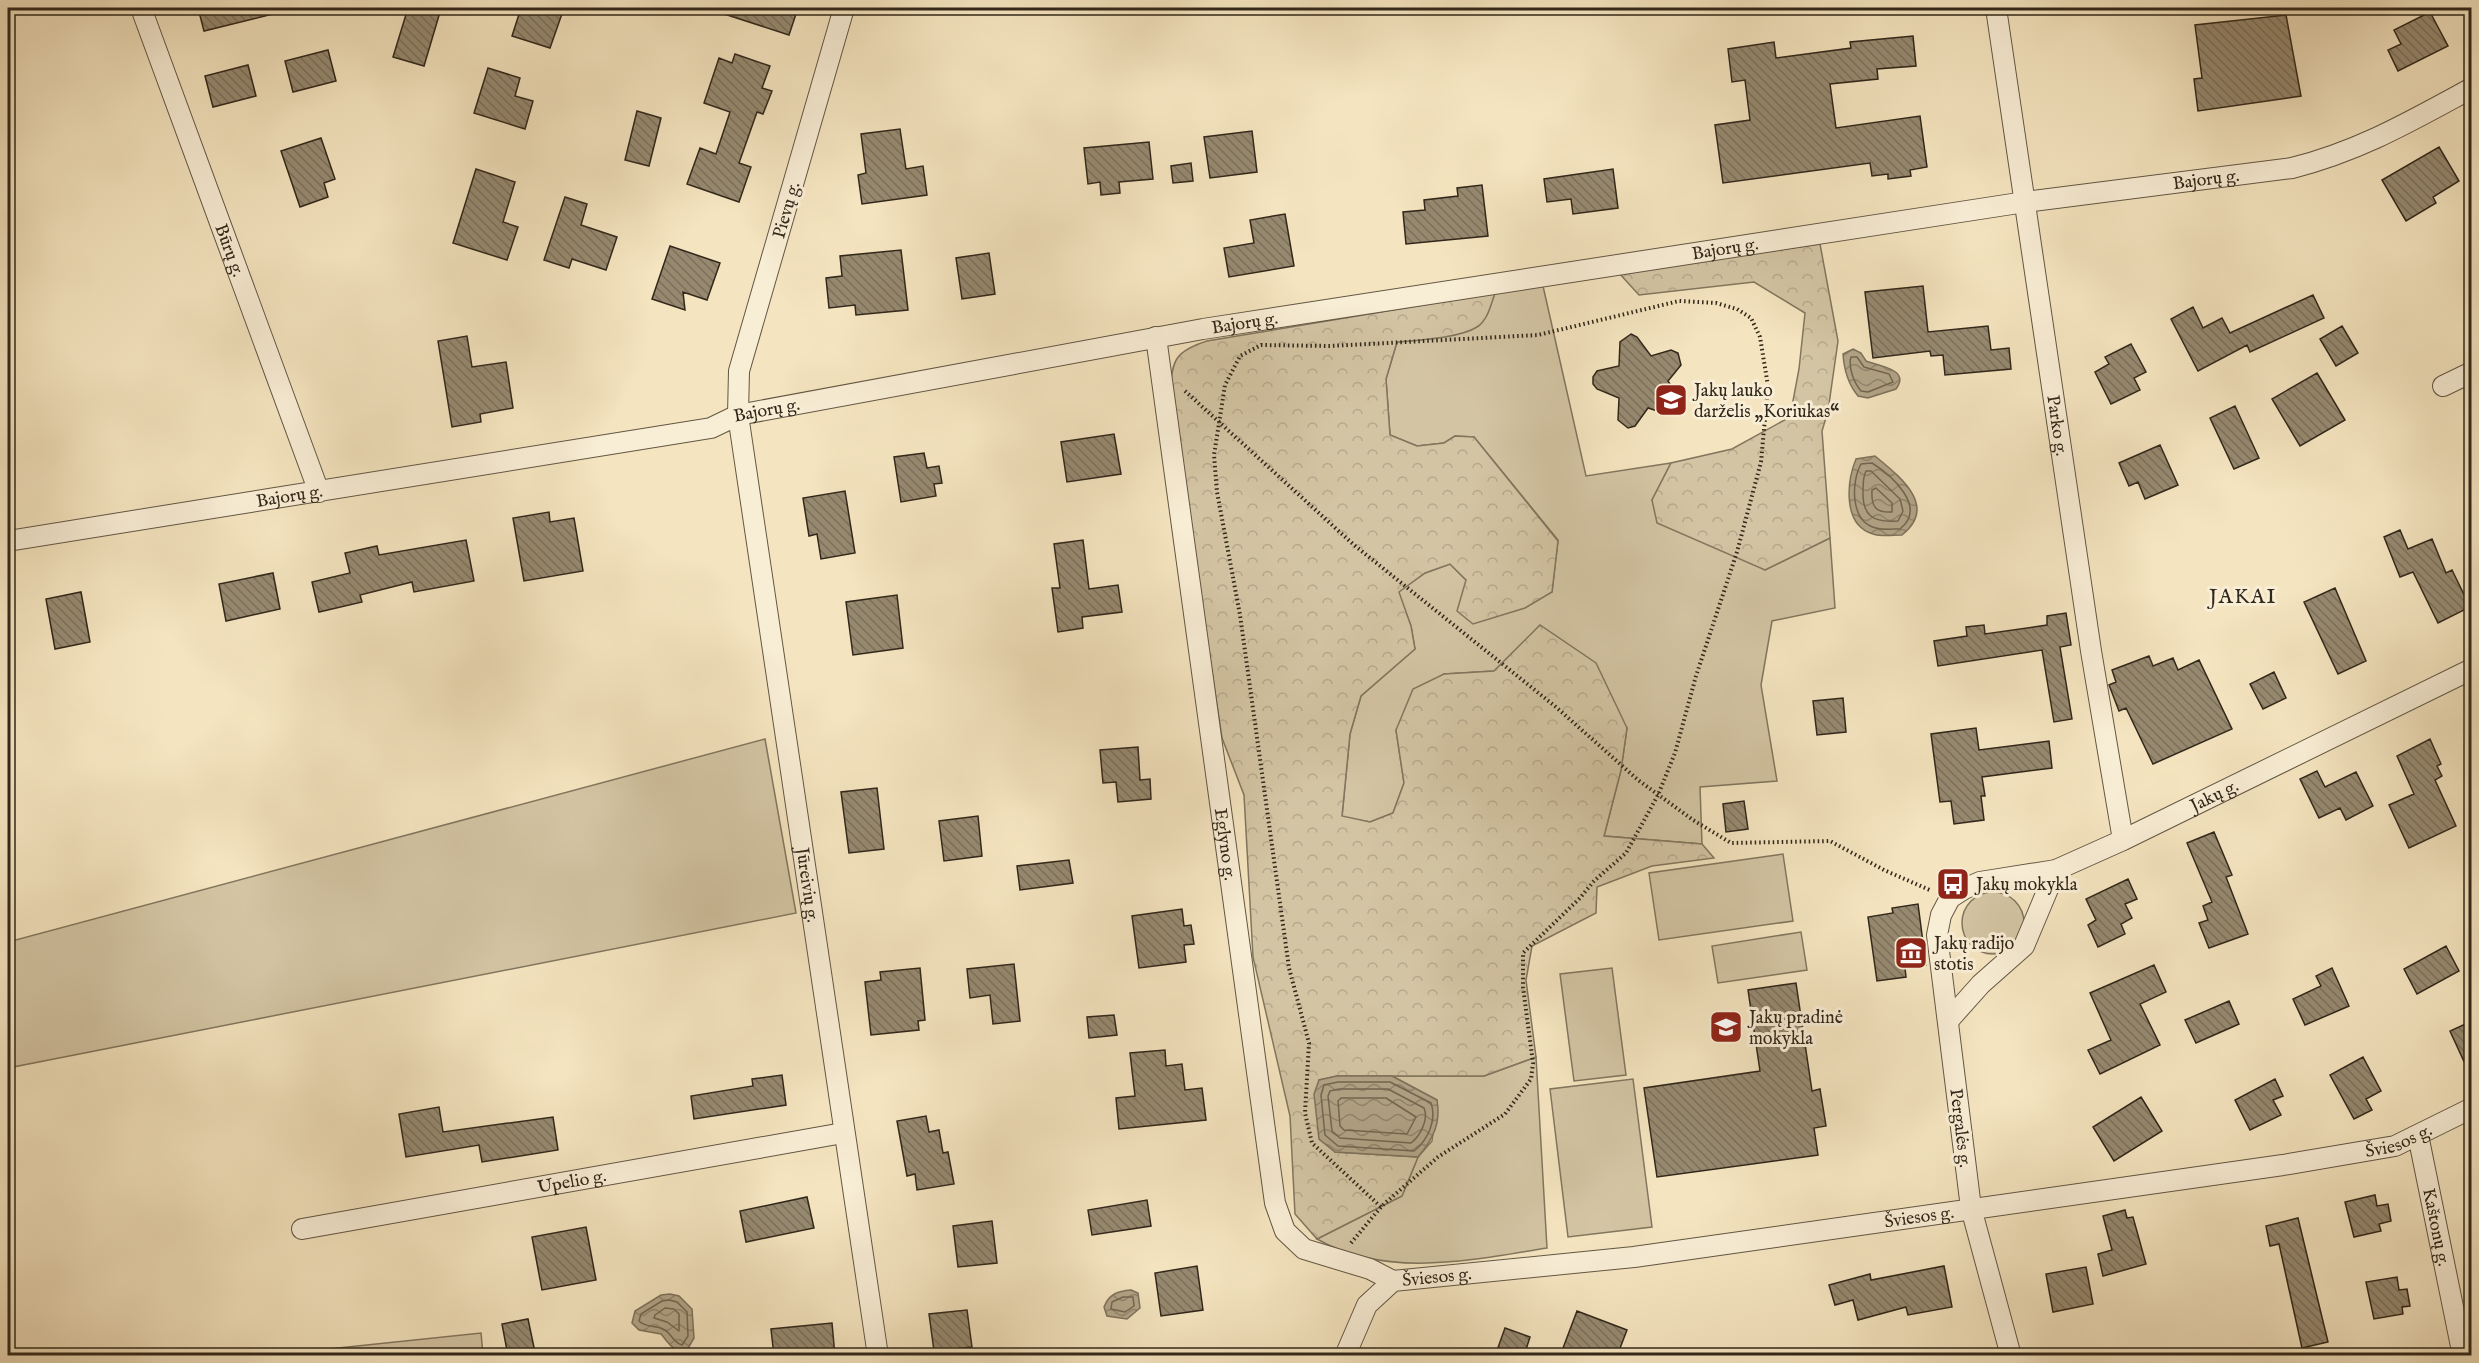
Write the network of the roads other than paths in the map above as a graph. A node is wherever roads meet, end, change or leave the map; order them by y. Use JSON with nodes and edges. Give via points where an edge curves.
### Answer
{"nodes":[{"id":1,"x":141,"y":8,"type":"edge"},
{"id":2,"x":844,"y":8,"type":"edge"},
{"id":3,"x":1996,"y":8,"type":"edge"},
{"id":4,"x":2472,"y":88,"type":"edge"},
{"id":5,"x":2025,"y":202,"type":"junction"},
{"id":6,"x":1156,"y":337,"type":"junction"},
{"id":7,"x":2472,"y":372,"type":"edge"},
{"id":8,"x":2443,"y":386,"type":"dead end"},
{"id":9,"x":738,"y":415,"type":"junction"},
{"id":10,"x":319,"y":492,"type":"junction"},
{"id":11,"x":8,"y":541,"type":"edge"},
{"id":12,"x":2472,"y":669,"type":"edge"},
{"id":13,"x":2123,"y":840,"type":"junction"},
{"id":14,"x":2056,"y":870,"type":"junction"},
{"id":15,"x":1950,"y":898,"type":"joint"},
{"id":16,"x":1948,"y":1021,"type":"junction"},
{"id":17,"x":2472,"y":1108,"type":"edge"},
{"id":18,"x":843,"y":1133,"type":"junction"},
{"id":19,"x":2418,"y":1135,"type":"junction"},
{"id":20,"x":1971,"y":1208,"type":"junction"},
{"id":21,"x":302,"y":1229,"type":"dead end"},
{"id":22,"x":1393,"y":1281,"type":"junction"},
{"id":23,"x":878,"y":1356,"type":"edge"},
{"id":24,"x":1345,"y":1356,"type":"edge"},
{"id":25,"x":2011,"y":1356,"type":"edge"},
{"id":26,"x":2463,"y":1356,"type":"edge"}],
"edges":[{"from":1,"to":10,"type":"street","name":"Būrų g."},
{"from":2,"to":9,"type":"street","name":"Pievų g.","via":[[739,371]]},
{"from":3,"to":5,"type":"street","name":"Parko g."},
{"from":4,"to":5,"type":"street","name":"Bajorų g.","via":[[2372,142],[2313,163],[2246,176]]},
{"from":5,"to":6,"type":"street","name":"Bajorų g."},
{"from":5,"to":13,"type":"street","name":"Parko g."},
{"from":6,"to":9,"type":"street","name":"Bajorų g."},
{"from":6,"to":22,"type":"street","name":"Eglyno g.","via":[[1275,1203],[1285,1231],[1304,1249],[1370,1269]]},
{"from":7,"to":8,"type":"street"},
{"from":9,"to":10,"type":"street","name":"Bajorų g.","via":[[711,428]]},
{"from":9,"to":18,"type":"street","name":"Jūreivių g."},
{"from":10,"to":11,"type":"street","name":"Bajorų g."},
{"from":12,"to":13,"type":"street","name":"Jakų g."},
{"from":13,"to":14,"type":"street","name":"Jakų g."},
{"from":14,"to":15,"type":"street","name":"Jakų g.","via":[[1980,882]]},
{"from":14,"to":16,"type":"street","via":[[2024,946]]},
{"from":15,"to":16,"type":"street","name":"Pergalės g.","via":[[1941,915],[1938,935]]},
{"from":16,"to":20,"type":"street","name":"Pergalės g."},
{"from":17,"to":19,"type":"street","name":"Šviesos g."},
{"from":18,"to":21,"type":"street","name":"Upelio g."},
{"from":18,"to":23,"type":"street","name":"Jūreivių g."},
{"from":19,"to":20,"type":"street","name":"Šviesos g.","via":[[2395,1146],[2283,1165]]},
{"from":19,"to":26,"type":"street","name":"Kaštonų g."},
{"from":20,"to":22,"type":"street","name":"Šviesos g.","via":[[1634,1257]]},
{"from":20,"to":25,"type":"street","name":"Pergalės g."},
{"from":22,"to":24,"type":"street","name":"Šviesos g.","via":[[1367,1305]]}]}
